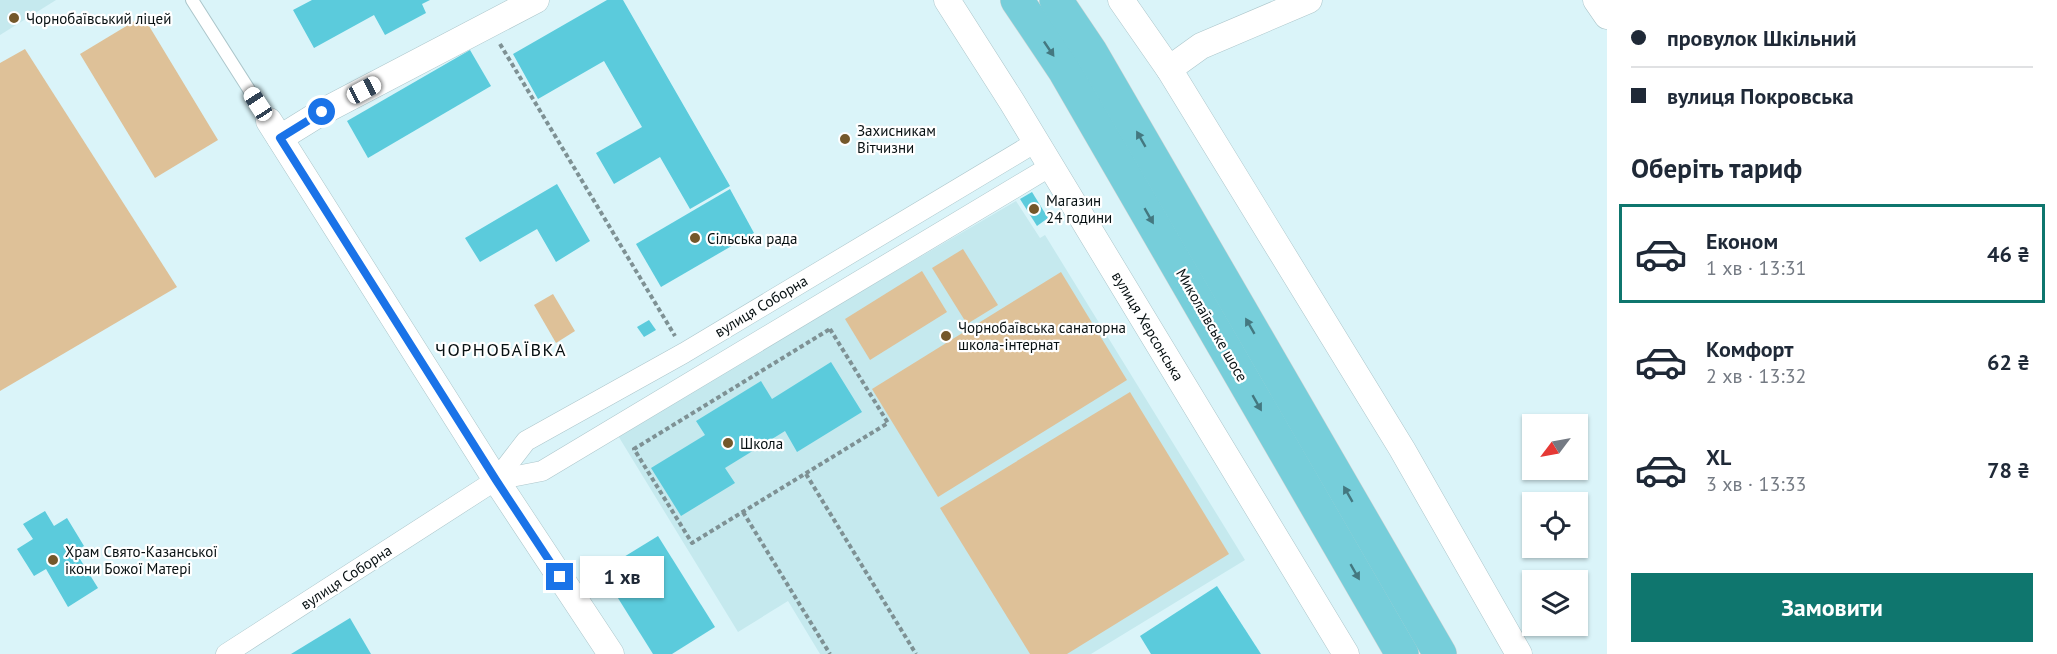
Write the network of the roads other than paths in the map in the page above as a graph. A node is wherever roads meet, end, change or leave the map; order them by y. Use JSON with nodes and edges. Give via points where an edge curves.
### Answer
{"nodes":[{"id":1,"x":192,"y":0,"type":"edge"},
{"id":2,"x":536,"y":0,"type":"edge"},
{"id":3,"x":947,"y":0,"type":"edge"},
{"id":4,"x":1017,"y":0,"type":"edge"},
{"id":5,"x":1056,"y":0,"type":"edge"},
{"id":6,"x":1121,"y":0,"type":"edge"},
{"id":7,"x":1309,"y":0,"type":"edge"},
{"id":8,"x":1596,"y":0,"type":"edge"},
{"id":9,"x":1607,"y":16,"type":"edge"},
{"id":10,"x":1169,"y":69,"type":"junction"},
{"id":11,"x":275,"y":130,"type":"junction"},
{"id":12,"x":1036,"y":142,"type":"junction"},
{"id":13,"x":1051,"y":166,"type":"junction"},
{"id":14,"x":496,"y":480,"type":"junction"},
{"id":15,"x":226,"y":654,"type":"edge"},
{"id":16,"x":611,"y":654,"type":"edge"},
{"id":17,"x":1346,"y":654,"type":"edge"},
{"id":18,"x":1402,"y":654,"type":"edge"},
{"id":19,"x":1440,"y":654,"type":"edge"},
{"id":20,"x":1519,"y":654,"type":"edge"}],
"edges":[{"from":1,"to":11,"type":"lane"},
{"from":2,"to":11,"type":"street","via":[[322,112]]},
{"from":3,"to":12,"type":"street","name":"вулиця Херсонська"},
{"from":4,"to":18,"type":"main road","name":"Миколаївське шосе","one_way":true,"via":[[1064,70]]},
{"from":19,"to":5,"type":"main road","one_way":true,"via":[[1097,63]]},
{"from":6,"to":10,"type":"street"},
{"from":7,"to":10,"type":"street","via":[[1201,46]]},
{"from":8,"to":9,"type":"street"},
{"from":10,"to":20,"type":"street","via":[[1402,449]]},
{"from":11,"to":14,"type":"street"},
{"from":12,"to":13,"type":"street","name":"вулиця Херсонська"},
{"from":12,"to":14,"type":"street","name":"вулиця Соборна","via":[[684,352],[526,441]]},
{"from":13,"to":14,"type":"street","name":"вулиця Соборна","via":[[542,471]]},
{"from":13,"to":17,"type":"street","name":"вулиця Херсонська"},
{"from":14,"to":15,"type":"street","name":"вулиця Соборна"},
{"from":14,"to":16,"type":"street"}]}
